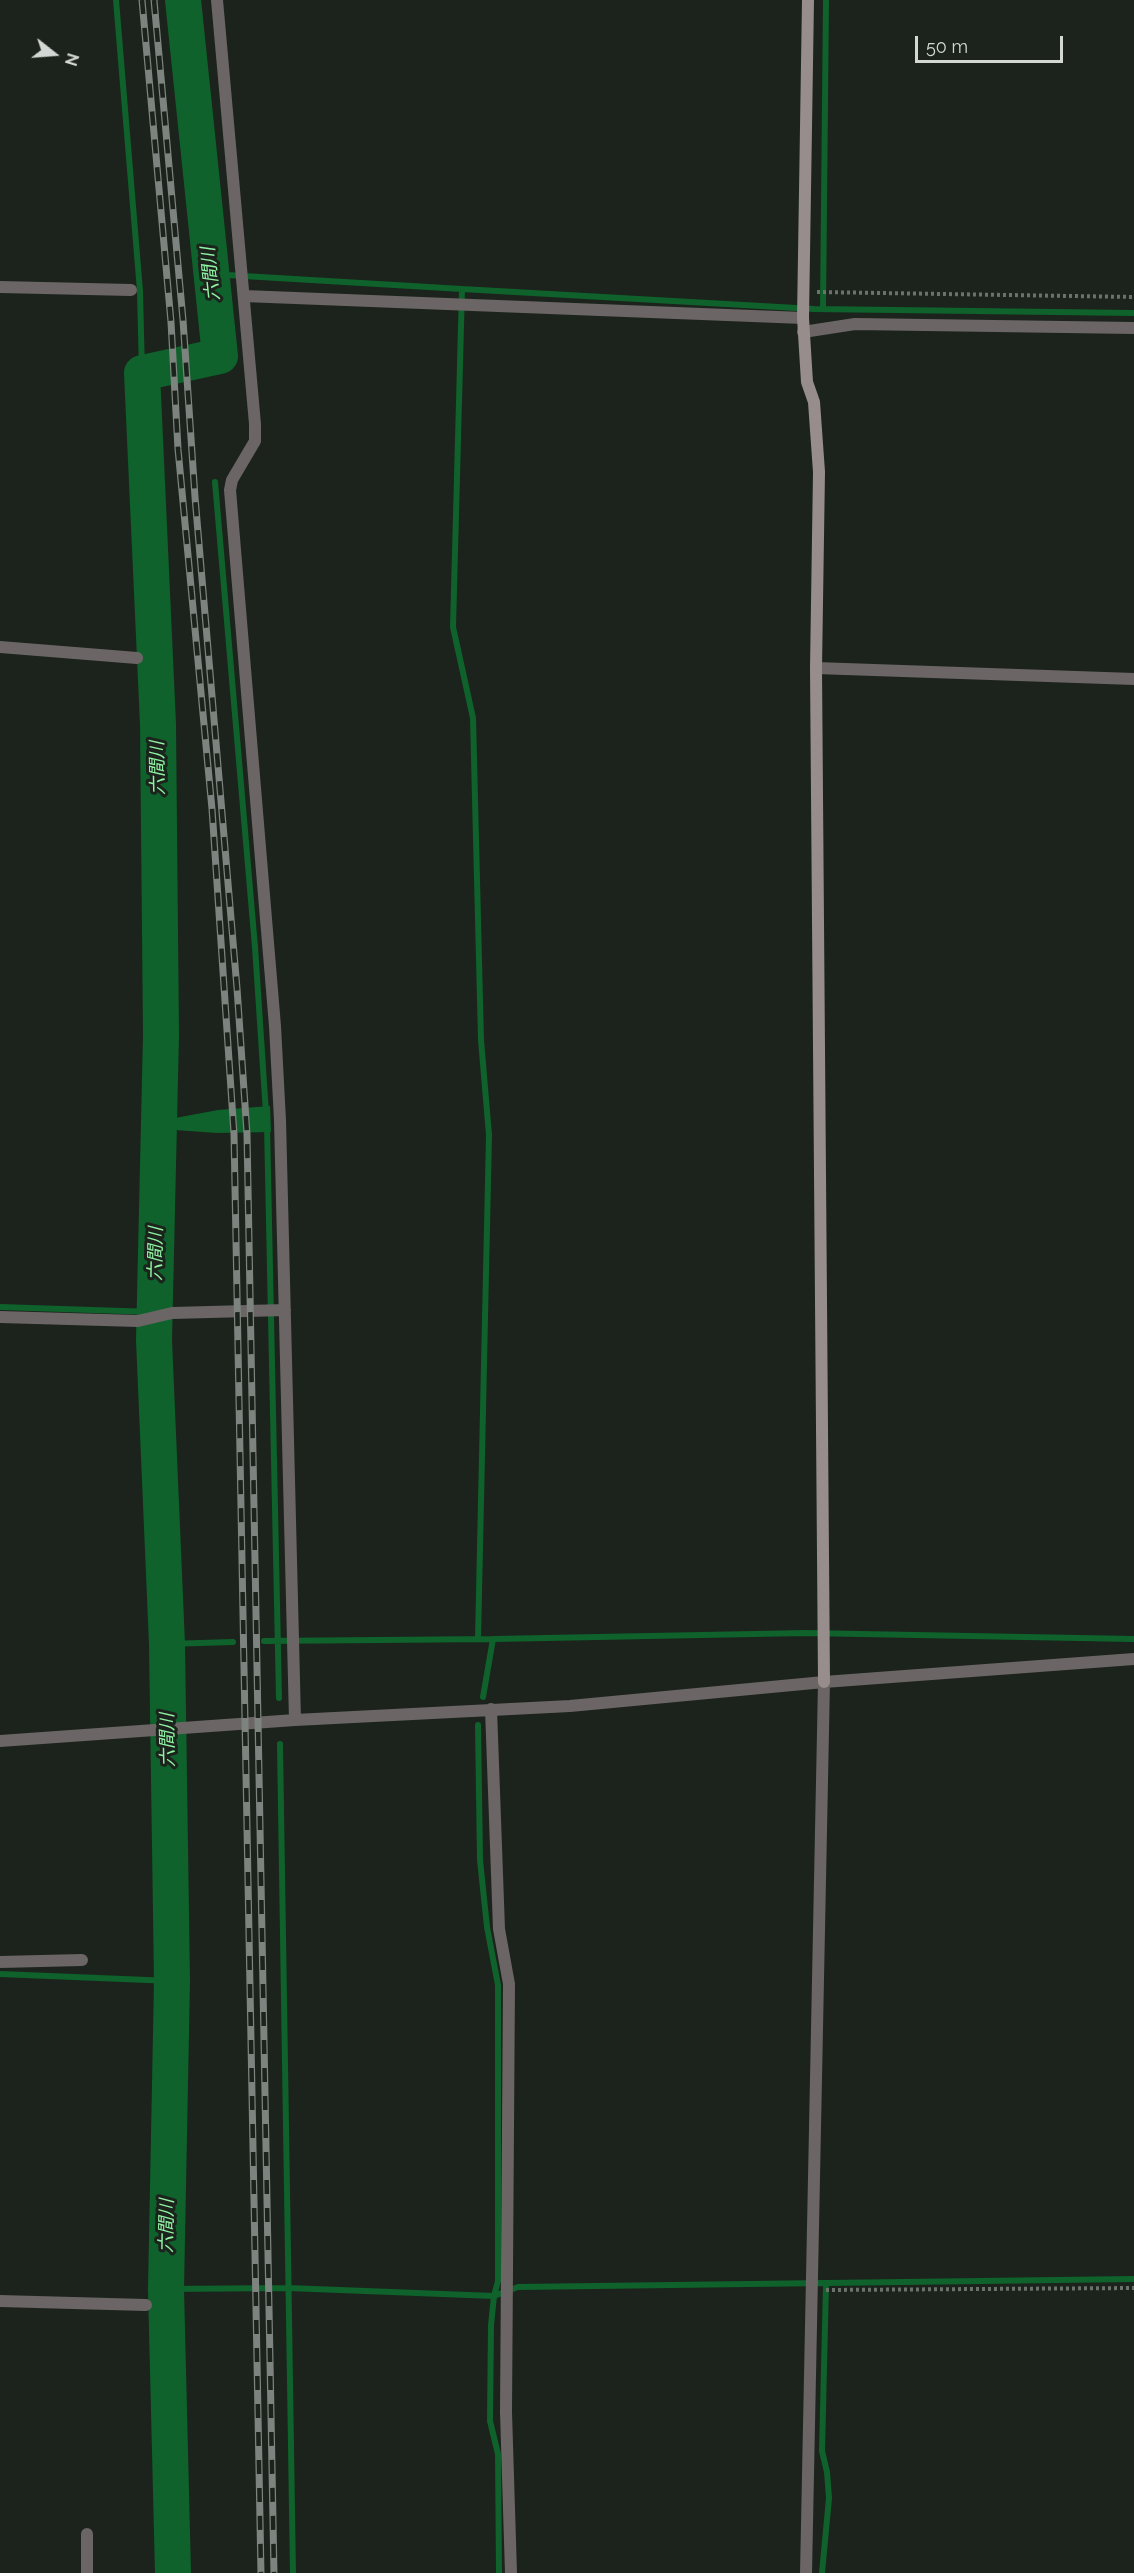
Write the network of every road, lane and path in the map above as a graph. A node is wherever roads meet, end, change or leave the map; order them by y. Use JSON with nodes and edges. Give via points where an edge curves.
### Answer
{"nodes":[{"id":1,"x":216,"y":0,"type":"edge"},
{"id":2,"x":808,"y":0,"type":"edge"},
{"id":3,"x":0,"y":287,"type":"edge"},
{"id":4,"x":131,"y":290,"type":"dead end"},
{"id":5,"x":816,"y":292,"type":"dead end"},
{"id":6,"x":244,"y":293,"type":"junction"},
{"id":7,"x":1134,"y":297,"type":"edge"},
{"id":8,"x":803,"y":316,"type":"junction"},
{"id":9,"x":1134,"y":328,"type":"edge"},
{"id":10,"x":803,"y":332,"type":"junction"},
{"id":11,"x":0,"y":647,"type":"edge"},
{"id":12,"x":137,"y":658,"type":"dead end"},
{"id":13,"x":816,"y":668,"type":"junction"},
{"id":14,"x":1134,"y":679,"type":"edge"},
{"id":15,"x":275,"y":1310,"type":"junction"},
{"id":16,"x":0,"y":1317,"type":"edge"},
{"id":17,"x":1134,"y":1659,"type":"edge"},
{"id":18,"x":824,"y":1682,"type":"junction"},
{"id":19,"x":491,"y":1709,"type":"junction"},
{"id":20,"x":295,"y":1720,"type":"junction"},
{"id":21,"x":0,"y":1741,"type":"edge"},
{"id":22,"x":82,"y":1960,"type":"dead end"},
{"id":23,"x":0,"y":1962,"type":"edge"},
{"id":24,"x":1134,"y":2288,"type":"edge"},
{"id":25,"x":830,"y":2290,"type":"dead end"},
{"id":26,"x":0,"y":2301,"type":"edge"},
{"id":27,"x":146,"y":2306,"type":"dead end"},
{"id":28,"x":87,"y":2534,"type":"dead end"},
{"id":29,"x":87,"y":2573,"type":"edge"},
{"id":30,"x":511,"y":2573,"type":"edge"},
{"id":31,"x":807,"y":2573,"type":"edge"}],
"edges":[{"from":1,"to":6,"type":"street"},
{"from":2,"to":8,"type":"street"},
{"from":3,"to":4,"type":"street"},
{"from":5,"to":7,"type":"path"},
{"from":6,"to":8,"type":"street","via":[[461,306]]},
{"from":6,"to":15,"type":"street","via":[[255,441],[230,489],[275,1026],[280,1120]]},
{"from":8,"to":10,"type":"street"},
{"from":9,"to":10,"type":"street","via":[[855,324]]},
{"from":10,"to":13,"type":"street","via":[[819,472]]},
{"from":11,"to":12,"type":"street"},
{"from":13,"to":14,"type":"street"},
{"from":13,"to":18,"type":"street"},
{"from":15,"to":16,"type":"street","via":[[172,1313],[138,1321]]},
{"from":15,"to":20,"type":"street"},
{"from":17,"to":18,"type":"street"},
{"from":18,"to":19,"type":"street","via":[[570,1706]]},
{"from":18,"to":31,"type":"street"},
{"from":19,"to":20,"type":"street"},
{"from":19,"to":30,"type":"street","via":[[499,1929],[509,1984],[506,2412]]},
{"from":20,"to":21,"type":"street"},
{"from":22,"to":23,"type":"street"},
{"from":24,"to":25,"type":"path"},
{"from":26,"to":27,"type":"street"},
{"from":28,"to":29,"type":"street"}]}
